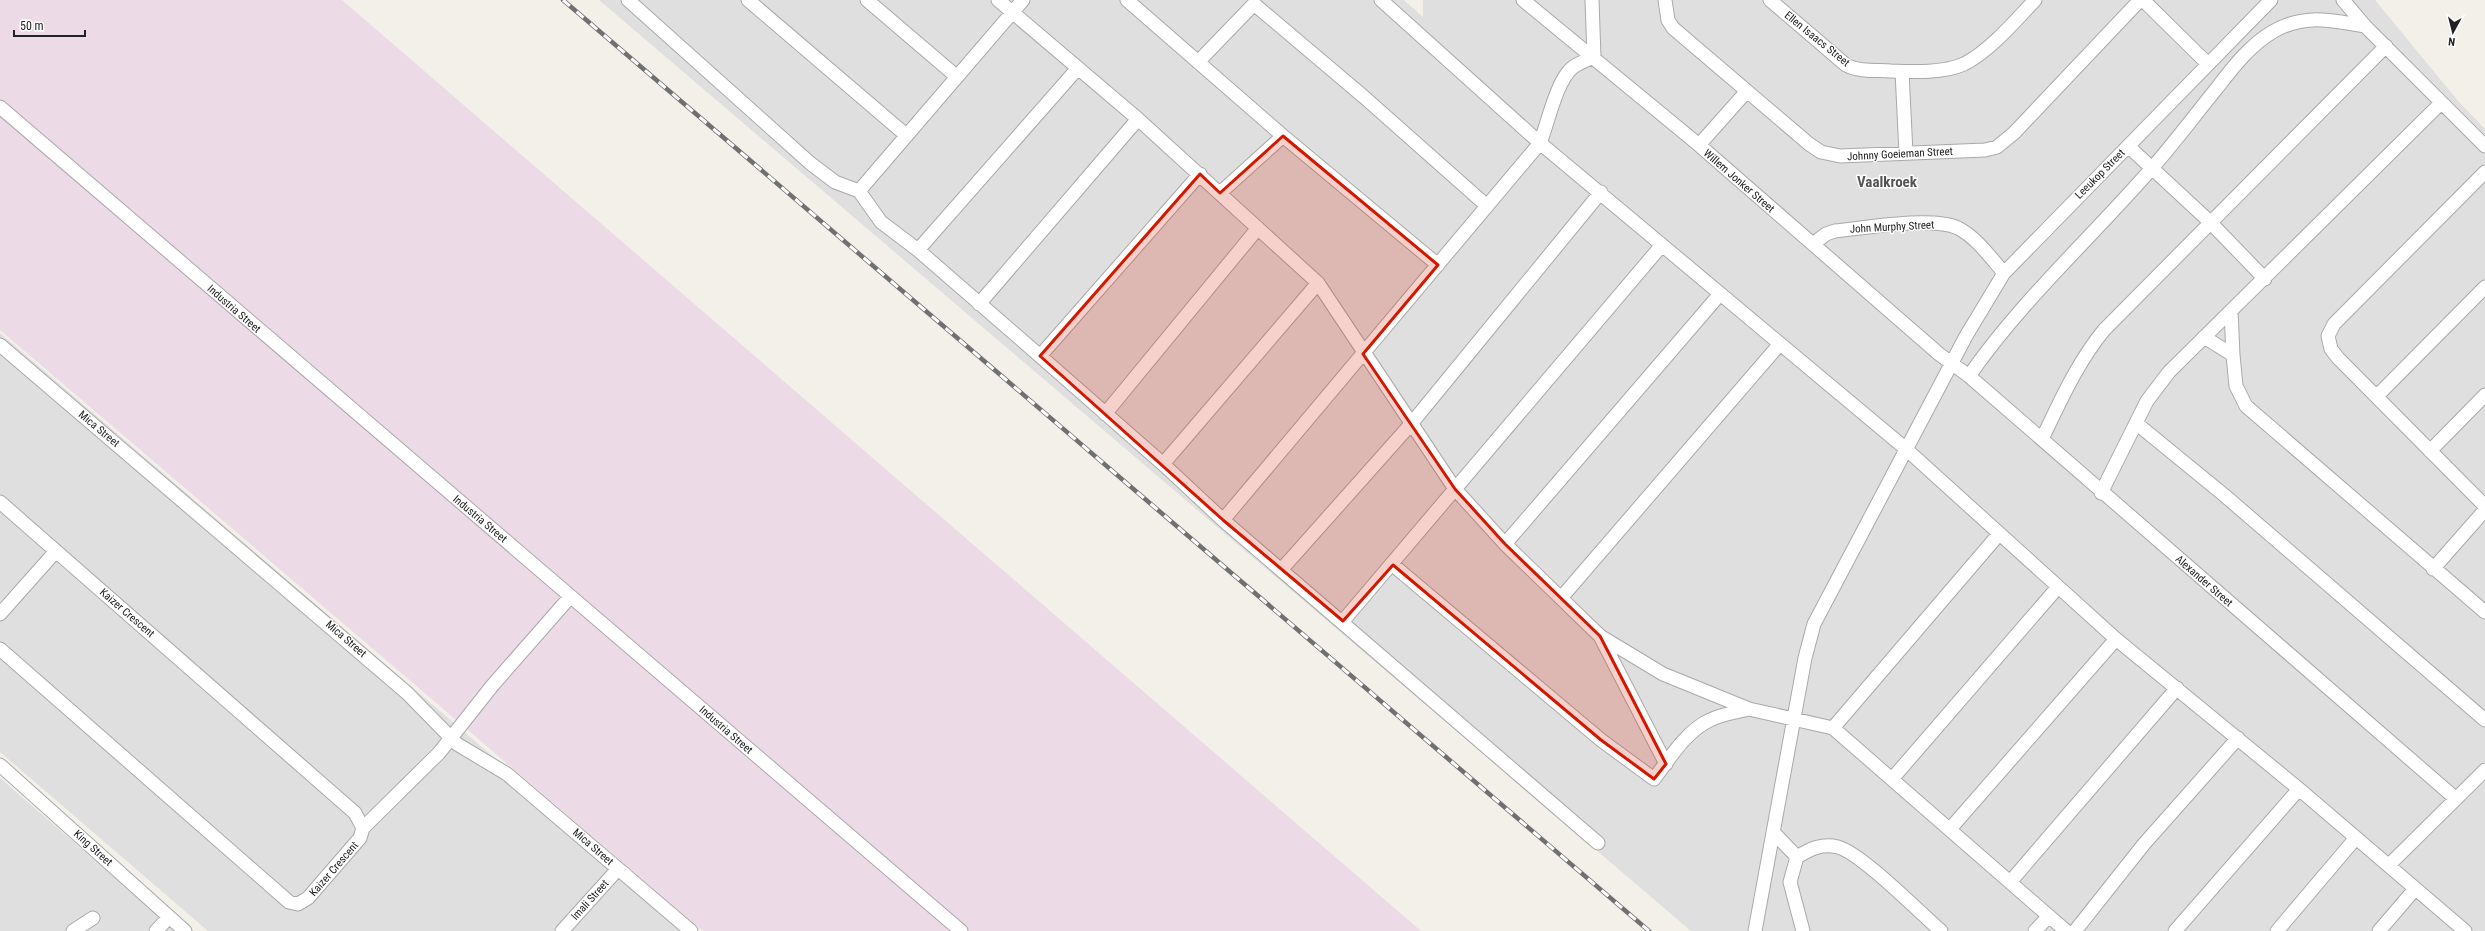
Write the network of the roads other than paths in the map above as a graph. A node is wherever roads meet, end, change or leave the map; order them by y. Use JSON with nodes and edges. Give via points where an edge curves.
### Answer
{"nodes":[{"id":1,"x":628,"y":0,"type":"edge"},
{"id":2,"x":748,"y":0,"type":"edge"},
{"id":3,"x":867,"y":0,"type":"edge"},
{"id":4,"x":998,"y":0,"type":"edge"},
{"id":5,"x":1023,"y":0,"type":"edge"},
{"id":6,"x":1126,"y":0,"type":"edge"},
{"id":7,"x":1381,"y":0,"type":"edge"},
{"id":8,"x":1523,"y":0,"type":"edge"},
{"id":9,"x":1592,"y":0,"type":"edge"},
{"id":10,"x":1665,"y":0,"type":"edge"},
{"id":11,"x":1770,"y":0,"type":"edge"},
{"id":12,"x":2035,"y":0,"type":"edge"},
{"id":13,"x":2142,"y":0,"type":"edge"},
{"id":14,"x":2271,"y":0,"type":"edge"},
{"id":15,"x":2343,"y":0,"type":"edge"},
{"id":16,"x":1252,"y":2,"type":"edge"},
{"id":17,"x":1012,"y":12,"type":"junction"},
{"id":18,"x":2365,"y":26,"type":"junction"},
{"id":19,"x":2386,"y":46,"type":"junction"},
{"id":20,"x":1594,"y":57,"type":"junction"},
{"id":21,"x":1198,"y":62,"type":"junction"},
{"id":22,"x":2208,"y":64,"type":"junction"},
{"id":23,"x":1078,"y":68,"type":"junction"},
{"id":24,"x":1902,"y":72,"type":"junction"},
{"id":25,"x":956,"y":76,"type":"junction"},
{"id":26,"x":1747,"y":91,"type":"junction"},
{"id":27,"x":2441,"y":103,"type":"junction"},
{"id":28,"x":0,"y":107,"type":"edge"},
{"id":29,"x":1138,"y":120,"type":"junction"},
{"id":30,"x":906,"y":135,"type":"junction"},
{"id":31,"x":1283,"y":136,"type":"junction"},
{"id":32,"x":1540,"y":143,"type":"junction"},
{"id":33,"x":1699,"y":145,"type":"junction"},
{"id":34,"x":2128,"y":146,"type":"junction"},
{"id":35,"x":2485,"y":146,"type":"edge"},
{"id":36,"x":1906,"y":153,"type":"junction"},
{"id":37,"x":2152,"y":168,"type":"junction"},
{"id":38,"x":2485,"y":172,"type":"edge"},
{"id":39,"x":1200,"y":174,"type":"junction"},
{"id":40,"x":859,"y":191,"type":"junction"},
{"id":41,"x":1601,"y":192,"type":"junction"},
{"id":42,"x":1220,"y":193,"type":"junction"},
{"id":43,"x":1487,"y":206,"type":"junction"},
{"id":44,"x":2210,"y":222,"type":"junction"},
{"id":45,"x":1258,"y":228,"type":"junction"},
{"id":46,"x":1813,"y":244,"type":"junction"},
{"id":47,"x":1662,"y":245,"type":"junction"},
{"id":48,"x":918,"y":250,"type":"junction"},
{"id":49,"x":1438,"y":265,"type":"junction"},
{"id":50,"x":2004,"y":273,"type":"junction"},
{"id":51,"x":2265,"y":279,"type":"junction"},
{"id":52,"x":1318,"y":283,"type":"junction"},
{"id":53,"x":2485,"y":287,"type":"edge"},
{"id":54,"x":1720,"y":294,"type":"junction"},
{"id":55,"x":979,"y":304,"type":"junction"},
{"id":56,"x":2230,"y":311,"type":"junction"},
{"id":57,"x":2204,"y":337,"type":"junction"},
{"id":58,"x":1780,"y":344,"type":"junction"},
{"id":59,"x":0,"y":346,"type":"edge"},
{"id":60,"x":1363,"y":354,"type":"junction"},
{"id":61,"x":2233,"y":355,"type":"junction"},
{"id":62,"x":1040,"y":356,"type":"junction"},
{"id":63,"x":1952,"y":365,"type":"junction"},
{"id":64,"x":1969,"y":376,"type":"junction"},
{"id":65,"x":2485,"y":395,"type":"edge"},
{"id":66,"x":2377,"y":396,"type":"junction"},
{"id":67,"x":1105,"y":414,"type":"junction"},
{"id":68,"x":1411,"y":424,"type":"junction"},
{"id":69,"x":2136,"y":424,"type":"junction"},
{"id":70,"x":2042,"y":440,"type":"junction"},
{"id":71,"x":1906,"y":450,"type":"junction"},
{"id":72,"x":2430,"y":451,"type":"junction"},
{"id":73,"x":1163,"y":464,"type":"junction"},
{"id":74,"x":1455,"y":489,"type":"junction"},
{"id":75,"x":2101,"y":493,"type":"junction"},
{"id":76,"x":0,"y":502,"type":"edge"},
{"id":77,"x":2485,"y":506,"type":"edge"},
{"id":78,"x":2485,"y":510,"type":"edge"},
{"id":79,"x":1223,"y":520,"type":"junction"},
{"id":80,"x":1999,"y":534,"type":"junction"},
{"id":81,"x":1505,"y":544,"type":"junction"},
{"id":82,"x":56,"y":551,"type":"junction"},
{"id":83,"x":1393,"y":565,"type":"junction"},
{"id":84,"x":2433,"y":569,"type":"junction"},
{"id":85,"x":1281,"y":570,"type":"junction"},
{"id":86,"x":2058,"y":587,"type":"junction"},
{"id":87,"x":570,"y":597,"type":"junction"},
{"id":88,"x":1561,"y":598,"type":"junction"},
{"id":89,"x":2485,"y":612,"type":"edge"},
{"id":90,"x":0,"y":614,"type":"edge"},
{"id":91,"x":1343,"y":621,"type":"junction"},
{"id":92,"x":1600,"y":636,"type":"junction"},
{"id":93,"x":2116,"y":639,"type":"junction"},
{"id":94,"x":0,"y":648,"type":"edge"},
{"id":95,"x":2177,"y":688,"type":"junction"},
{"id":96,"x":1750,"y":709,"type":"junction"},
{"id":97,"x":1794,"y":718,"type":"junction"},
{"id":98,"x":2485,"y":720,"type":"edge"},
{"id":99,"x":1833,"y":728,"type":"junction"},
{"id":100,"x":450,"y":737,"type":"junction"},
{"id":101,"x":2238,"y":738,"type":"junction"},
{"id":102,"x":0,"y":764,"type":"edge"},
{"id":103,"x":1666,"y":764,"type":"junction"},
{"id":104,"x":2485,"y":770,"type":"edge"},
{"id":105,"x":1892,"y":779,"type":"junction"},
{"id":106,"x":2299,"y":789,"type":"junction"},
{"id":107,"x":2455,"y":798,"type":"junction"},
{"id":108,"x":363,"y":828,"type":"junction"},
{"id":109,"x":1950,"y":829,"type":"junction"},
{"id":110,"x":1774,"y":832,"type":"junction"},
{"id":111,"x":2355,"y":839,"type":"junction"},
{"id":112,"x":1598,"y":843,"type":"dead end"},
{"id":113,"x":1797,"y":857,"type":"junction"},
{"id":114,"x":2389,"y":865,"type":"junction"},
{"id":115,"x":618,"y":868,"type":"junction"},
{"id":116,"x":2011,"y":881,"type":"junction"},
{"id":117,"x":2415,"y":889,"type":"junction"},
{"id":118,"x":169,"y":917,"type":"junction"},
{"id":119,"x":2048,"y":917,"type":"junction"},
{"id":120,"x":93,"y":918,"type":"dead end"},
{"id":121,"x":73,"y":931,"type":"edge"},
{"id":122,"x":156,"y":931,"type":"edge"},
{"id":123,"x":186,"y":931,"type":"edge"},
{"id":124,"x":562,"y":931,"type":"edge"},
{"id":125,"x":691,"y":931,"type":"edge"},
{"id":126,"x":961,"y":931,"type":"edge"},
{"id":127,"x":1755,"y":931,"type":"edge"},
{"id":128,"x":1803,"y":931,"type":"edge"},
{"id":129,"x":1941,"y":931,"type":"edge"},
{"id":130,"x":2035,"y":931,"type":"edge"},
{"id":131,"x":2066,"y":931,"type":"edge"},
{"id":132,"x":2075,"y":931,"type":"edge"},
{"id":133,"x":2175,"y":931,"type":"edge"},
{"id":134,"x":2277,"y":931,"type":"edge"},
{"id":135,"x":2379,"y":931,"type":"edge"},
{"id":136,"x":2465,"y":931,"type":"edge"}],
"edges":[{"from":1,"to":40,"type":"street","via":[[828,178]]},
{"from":2,"to":30,"type":"street"},
{"from":3,"to":25,"type":"street"},
{"from":4,"to":17,"type":"street"},
{"from":5,"to":17,"type":"street"},
{"from":6,"to":21,"type":"street"},
{"from":7,"to":32,"type":"street"},
{"from":8,"to":20,"type":"street","name":"Willem Jonker Street"},
{"from":9,"to":20,"type":"street"},
{"from":10,"to":26,"type":"street","name":"Johnny Goeieman Street","via":[[1668,20],[1673,28]]},
{"from":11,"to":24,"type":"street","name":"Ellen Isaacs Street","via":[[1846,65],[1860,70]]},
{"from":12,"to":24,"type":"street","name":"Ellen Isaacs Street","via":[[1980,53],[1965,64],[1947,69]]},
{"from":13,"to":22,"type":"street"},
{"from":13,"to":36,"type":"street","name":"Johnny Goeieman Street","via":[[2004,143],[1985,150]]},
{"from":14,"to":22,"type":"street","name":"Leeukop Street"},
{"from":15,"to":18,"type":"street"},
{"from":16,"to":21,"type":"street"},
{"from":16,"to":43,"type":"street"},
{"from":17,"to":23,"type":"street"},
{"from":17,"to":25,"type":"street"},
{"from":18,"to":19,"type":"street"},
{"from":18,"to":37,"type":"street","via":[[2315,18],[2284,26],[2264,38],[2234,67]]},
{"from":19,"to":27,"type":"street"},
{"from":19,"to":44,"type":"street"},
{"from":20,"to":32,"type":"street","via":[[1577,64],[1560,84]]},
{"from":20,"to":33,"type":"street","name":"Willem Jonker Street"},
{"from":21,"to":31,"type":"street"},
{"from":22,"to":34,"type":"street","name":"Leeukop Street"},
{"from":23,"to":29,"type":"street"},
{"from":23,"to":48,"type":"street"},
{"from":24,"to":36,"type":"street"},
{"from":25,"to":30,"type":"street"},
{"from":26,"to":33,"type":"street"},
{"from":26,"to":36,"type":"street","name":"Johnny Goeieman Street","via":[[1821,152],[1840,156]]},
{"from":27,"to":35,"type":"street"},
{"from":27,"to":51,"type":"street"},
{"from":28,"to":87,"type":"street","name":"Industria Street"},
{"from":29,"to":39,"type":"street"},
{"from":29,"to":55,"type":"street"},
{"from":30,"to":40,"type":"street"},
{"from":31,"to":42,"type":"street"},
{"from":31,"to":49,"type":"street"},
{"from":32,"to":41,"type":"street"},
{"from":32,"to":43,"type":"street"},
{"from":33,"to":46,"type":"street","name":"Willem Jonker Street"},
{"from":34,"to":37,"type":"street"},
{"from":34,"to":50,"type":"street","name":"Leeukop Street"},
{"from":37,"to":44,"type":"street"},
{"from":37,"to":64,"type":"street","via":[[2007,324]]},
{"from":38,"to":66,"type":"street","via":[[2329,330],[2328,341],[2335,354]]},
{"from":39,"to":42,"type":"street"},
{"from":39,"to":62,"type":"street"},
{"from":40,"to":48,"type":"street","via":[[881,222]]},
{"from":41,"to":47,"type":"street"},
{"from":41,"to":68,"type":"street"},
{"from":42,"to":45,"type":"street"},
{"from":43,"to":49,"type":"street"},
{"from":44,"to":51,"type":"street"},
{"from":44,"to":70,"type":"street","via":[[2096,339],[2073,376]]},
{"from":45,"to":52,"type":"street"},
{"from":45,"to":67,"type":"street"},
{"from":46,"to":50,"type":"street","name":"John Murphy Street","via":[[1835,231],[1925,224],[1948,225],[1965,233]]},
{"from":46,"to":63,"type":"street","name":"Willem Jonker Street"},
{"from":47,"to":54,"type":"street"},
{"from":47,"to":74,"type":"street"},
{"from":48,"to":55,"type":"street"},
{"from":49,"to":60,"type":"street"},
{"from":50,"to":63,"type":"street","name":"Leeukop Street","via":[[1981,309]]},
{"from":51,"to":56,"type":"street"},
{"from":52,"to":60,"type":"street"},
{"from":52,"to":73,"type":"street"},
{"from":53,"to":66,"type":"street"},
{"from":54,"to":58,"type":"street"},
{"from":54,"to":81,"type":"street"},
{"from":55,"to":62,"type":"street"},
{"from":56,"to":57,"type":"street"},
{"from":56,"to":61,"type":"street"},
{"from":57,"to":61,"type":"street"},
{"from":57,"to":69,"type":"street","via":[[2157,386]]},
{"from":58,"to":71,"type":"street"},
{"from":58,"to":88,"type":"street"},
{"from":59,"to":100,"type":"street","name":"Mica Street","via":[[343,637],[407,693]]},
{"from":60,"to":68,"type":"street"},
{"from":60,"to":79,"type":"street"},
{"from":61,"to":84,"type":"street","via":[[2236,386],[2246,406]]},
{"from":62,"to":67,"type":"street"},
{"from":63,"to":64,"type":"street","name":"Alexander Street"},
{"from":63,"to":71,"type":"street","name":"Leeukop Street"},
{"from":64,"to":70,"type":"street","name":"Alexander Street"},
{"from":65,"to":72,"type":"street"},
{"from":66,"to":72,"type":"street"},
{"from":67,"to":73,"type":"street"},
{"from":68,"to":74,"type":"street"},
{"from":68,"to":85,"type":"street"},
{"from":69,"to":75,"type":"street"},
{"from":69,"to":98,"type":"street","via":[[2230,500]]},
{"from":70,"to":75,"type":"street","name":"Alexander Street"},
{"from":71,"to":80,"type":"street"},
{"from":71,"to":97,"type":"street","name":"Leeukop Street","via":[[1814,624],[1806,650]]},
{"from":72,"to":77,"type":"street"},
{"from":73,"to":79,"type":"street"},
{"from":74,"to":81,"type":"street"},
{"from":74,"to":83,"type":"street"},
{"from":75,"to":107,"type":"street","name":"Alexander Street"},
{"from":76,"to":82,"type":"street","name":"Kaizer Crescent"},
{"from":78,"to":84,"type":"street"},
{"from":79,"to":85,"type":"street"},
{"from":80,"to":86,"type":"street"},
{"from":80,"to":99,"type":"street"},
{"from":81,"to":88,"type":"street"},
{"from":82,"to":90,"type":"street"},
{"from":82,"to":108,"type":"street","name":"Kaizer Crescent","via":[[356,813]]},
{"from":83,"to":91,"type":"street"},
{"from":83,"to":103,"type":"street","via":[[1627,760],[1654,779]]},
{"from":84,"to":89,"type":"street"},
{"from":85,"to":91,"type":"street"},
{"from":86,"to":93,"type":"street"},
{"from":86,"to":105,"type":"street"},
{"from":87,"to":100,"type":"street"},
{"from":87,"to":126,"type":"street","name":"Industria Street"},
{"from":88,"to":92,"type":"street"},
{"from":91,"to":112,"type":"street"},
{"from":92,"to":96,"type":"street","via":[[1663,674]]},
{"from":92,"to":103,"type":"street"},
{"from":93,"to":95,"type":"street"},
{"from":93,"to":109,"type":"street"},
{"from":94,"to":108,"type":"street","name":"Kaizer Crescent","via":[[289,902],[298,904],[308,898],[359,840]]},
{"from":95,"to":101,"type":"street"},
{"from":95,"to":116,"type":"street"},
{"from":96,"to":97,"type":"street"},
{"from":96,"to":103,"type":"street","via":[[1711,719],[1697,727]]},
{"from":97,"to":99,"type":"street"},
{"from":97,"to":110,"type":"street","name":"Leeukop Street"},
{"from":99,"to":105,"type":"street"},
{"from":100,"to":108,"type":"street","via":[[430,762]]},
{"from":100,"to":115,"type":"street","name":"Mica Street","via":[[462,748],[507,774]]},
{"from":101,"to":106,"type":"street"},
{"from":101,"to":132,"type":"street","via":[[2144,844]]},
{"from":102,"to":118,"type":"street","name":"King Street"},
{"from":104,"to":107,"type":"street"},
{"from":105,"to":109,"type":"street"},
{"from":106,"to":111,"type":"street"},
{"from":106,"to":133,"type":"street"},
{"from":107,"to":114,"type":"street"},
{"from":109,"to":116,"type":"street"},
{"from":110,"to":113,"type":"street"},
{"from":110,"to":127,"type":"street","name":"Leeukop Street"},
{"from":111,"to":114,"type":"street"},
{"from":111,"to":134,"type":"street"},
{"from":113,"to":128,"type":"street","via":[[1791,876],[1791,888]]},
{"from":113,"to":129,"type":"street","via":[[1810,848],[1822,846],[1839,848],[1847,852],[1860,860]]},
{"from":114,"to":117,"type":"street"},
{"from":115,"to":124,"type":"street","name":"Imali Street"},
{"from":115,"to":125,"type":"street","name":"Mica Street"},
{"from":116,"to":119,"type":"street"},
{"from":117,"to":135,"type":"street"},
{"from":117,"to":136,"type":"street"},
{"from":118,"to":122,"type":"street"},
{"from":118,"to":123,"type":"street","name":"King Street"},
{"from":119,"to":130,"type":"street"},
{"from":119,"to":131,"type":"street"},
{"from":120,"to":121,"type":"street"}]}
